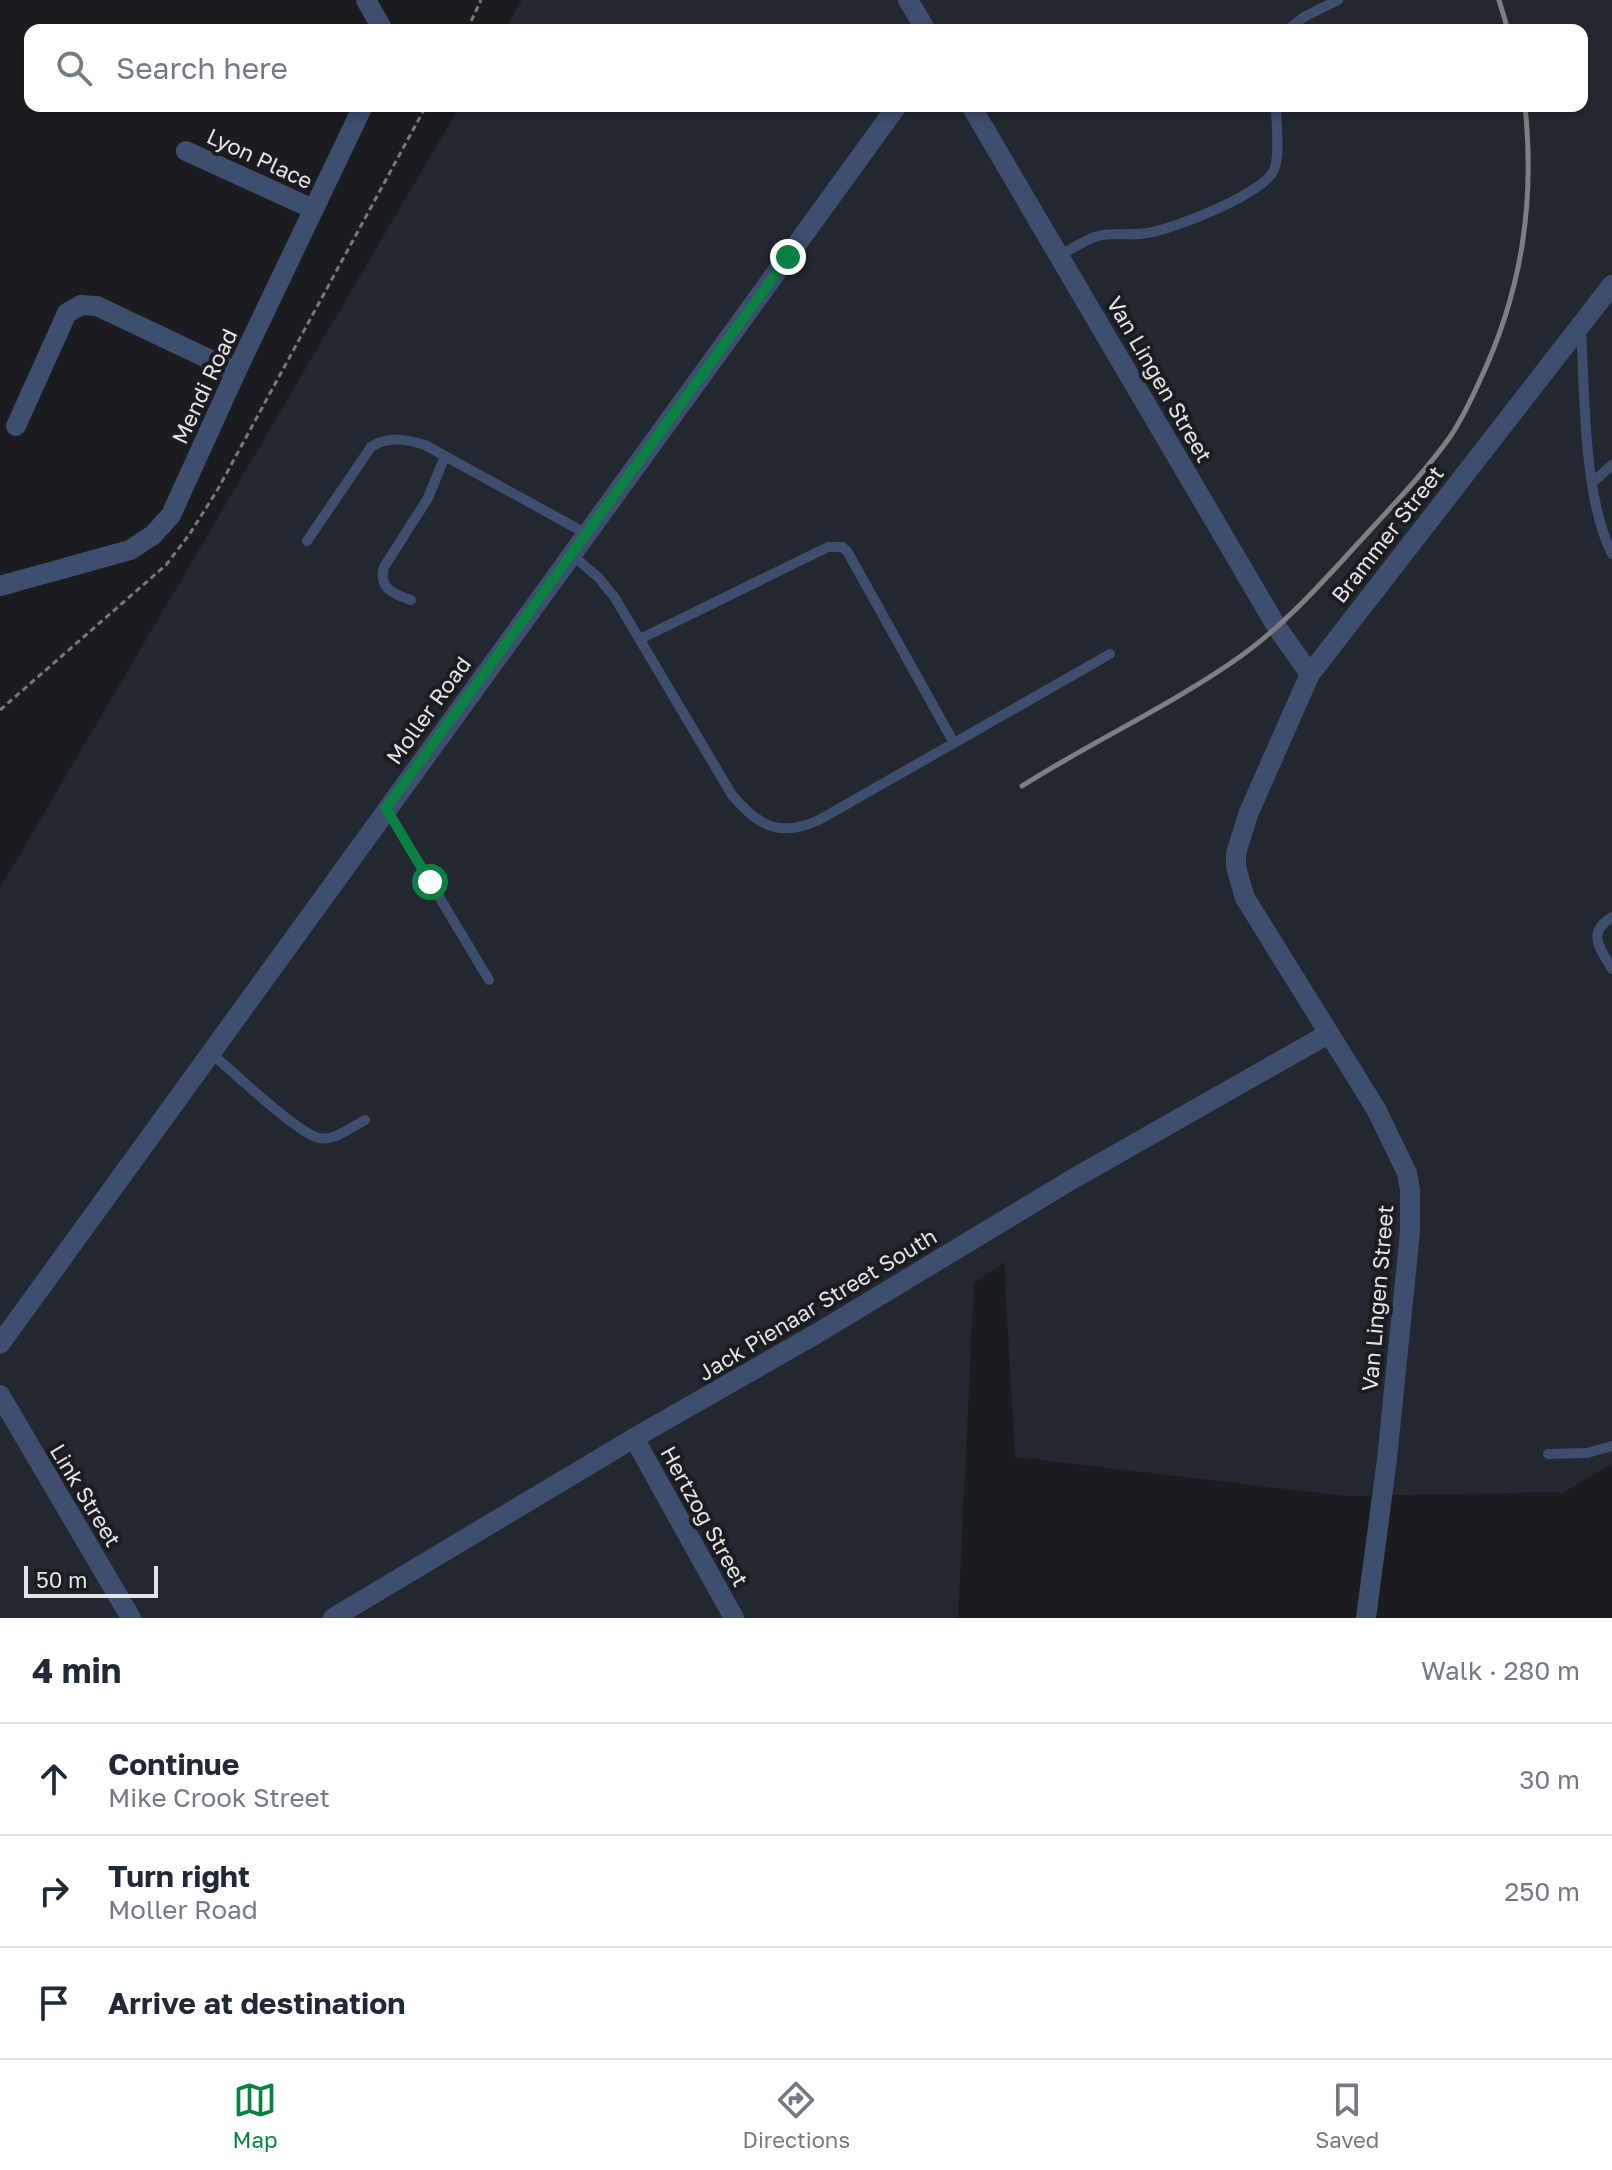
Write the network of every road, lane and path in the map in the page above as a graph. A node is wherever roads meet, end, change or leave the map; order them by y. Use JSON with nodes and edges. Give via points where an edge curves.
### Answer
{"nodes":[{"id":1,"x":366,"y":0,"type":"edge"},
{"id":2,"x":481,"y":0,"type":"edge"},
{"id":3,"x":908,"y":0,"type":"edge"},
{"id":4,"x":1338,"y":0,"type":"edge"},
{"id":5,"x":380,"y":24,"type":"edge"},
{"id":6,"x":470,"y":24,"type":"edge"},
{"id":7,"x":922,"y":24,"type":"edge"},
{"id":8,"x":1295,"y":24,"type":"edge"},
{"id":9,"x":360,"y":112,"type":"edge"},
{"id":10,"x":423,"y":112,"type":"edge"},
{"id":11,"x":893,"y":112,"type":"edge"},
{"id":12,"x":975,"y":112,"type":"edge"},
{"id":13,"x":1276,"y":112,"type":"edge"},
{"id":14,"x":186,"y":151,"type":"dead end"},
{"id":15,"x":313,"y":209,"type":"junction"},
{"id":16,"x":1060,"y":255,"type":"junction"},
{"id":17,"x":1612,"y":285,"type":"edge"},
{"id":18,"x":1580,"y":323,"type":"junction"},
{"id":19,"x":236,"y":372,"type":"junction"},
{"id":20,"x":16,"y":426,"type":"dead end"},
{"id":21,"x":445,"y":456,"type":"junction"},
{"id":22,"x":1612,"y":465,"type":"edge"},
{"id":23,"x":1592,"y":483,"type":"junction"},
{"id":24,"x":587,"y":534,"type":"junction"},
{"id":25,"x":307,"y":541,"type":"dead end"},
{"id":26,"x":1612,"y":554,"type":"edge"},
{"id":27,"x":572,"y":555,"type":"junction"},
{"id":28,"x":0,"y":586,"type":"edge"},
{"id":29,"x":411,"y":600,"type":"dead end"},
{"id":30,"x":640,"y":639,"type":"junction"},
{"id":31,"x":1110,"y":654,"type":"dead end"},
{"id":32,"x":1310,"y":674,"type":"junction"},
{"id":33,"x":0,"y":710,"type":"edge"},
{"id":34,"x":954,"y":743,"type":"junction"},
{"id":35,"x":386,"y":808,"type":"junction"},
{"id":36,"x":1241,"y":835,"type":"joint"},
{"id":37,"x":1612,"y":917,"type":"edge"},
{"id":38,"x":1612,"y":969,"type":"edge"},
{"id":39,"x":489,"y":980,"type":"dead end"},
{"id":40,"x":1328,"y":1034,"type":"junction"},
{"id":41,"x":211,"y":1053,"type":"junction"},
{"id":42,"x":365,"y":1120,"type":"dead end"},
{"id":43,"x":0,"y":1344,"type":"edge"},
{"id":44,"x":0,"y":1395,"type":"edge"},
{"id":45,"x":634,"y":1438,"type":"junction"},
{"id":46,"x":1612,"y":1446,"type":"edge"},
{"id":47,"x":1548,"y":1454,"type":"dead end"},
{"id":48,"x":131,"y":1618,"type":"edge"},
{"id":49,"x":333,"y":1618,"type":"edge"},
{"id":50,"x":734,"y":1618,"type":"edge"},
{"id":51,"x":1366,"y":1618,"type":"edge"}],
"edges":[{"from":1,"to":5,"type":"street"},
{"from":2,"to":6,"type":"path"},
{"from":3,"to":7,"type":"street"},
{"from":4,"to":8,"type":"lane"},
{"from":9,"to":15,"type":"street","name":"Mendi Road"},
{"from":10,"to":33,"type":"path","via":[[189,535],[166,565]]},
{"from":11,"to":24,"type":"street","name":"Moller Road"},
{"from":12,"to":16,"type":"street","name":"Van Lingen Street"},
{"from":13,"to":16,"type":"lane","via":[[1275,168],[1259,186],[1170,228],[1098,236]]},
{"from":14,"to":15,"type":"street","name":"Lyon Place"},
{"from":15,"to":19,"type":"street","name":"Mendi Road"},
{"from":16,"to":32,"type":"street","name":"Van Lingen Street","via":[[1278,629]]},
{"from":17,"to":18,"type":"street","name":"Brammer Street"},
{"from":18,"to":23,"type":"lane"},
{"from":18,"to":32,"type":"street","name":"Brammer Street"},
{"from":19,"to":20,"type":"street","via":[[97,306],[81,305],[67,313]]},
{"from":19,"to":28,"type":"street","name":"Mendi Road","via":[[171,515],[153,535],[130,550]]},
{"from":21,"to":24,"type":"lane"},
{"from":21,"to":25,"type":"lane","via":[[415,442],[379,441]]},
{"from":21,"to":29,"type":"lane","via":[[428,498],[382,575],[388,589]]},
{"from":22,"to":23,"type":"lane"},
{"from":23,"to":26,"type":"lane"},
{"from":24,"to":27,"type":"street","name":"Moller Road"},
{"from":27,"to":30,"type":"lane","via":[[607,586]]},
{"from":27,"to":35,"type":"street","name":"Moller Road"},
{"from":30,"to":34,"type":"lane","via":[[732,795],[769,826],[802,828]]},
{"from":30,"to":34,"type":"lane","via":[[828,547],[842,547]]},
{"from":31,"to":34,"type":"lane"},
{"from":32,"to":36,"type":"street","name":"Brammer Street"},
{"from":35,"to":39,"type":"lane"},
{"from":35,"to":41,"type":"street","name":"Moller Road"},
{"from":36,"to":40,"type":"street","name":"Van Lingen Street","via":[[1236,867],[1245,898]]},
{"from":37,"to":38,"type":"lane","via":[[1597,931]]},
{"from":40,"to":45,"type":"street","name":"Jack Pienaar Street South"},
{"from":40,"to":51,"type":"street","name":"Van Lingen Street","via":[[1390,1134],[1410,1190],[1410,1232]]},
{"from":41,"to":42,"type":"lane","via":[[301,1129],[321,1139]]},
{"from":41,"to":43,"type":"street","name":"Moller Road"},
{"from":44,"to":48,"type":"street","name":"Link Street"},
{"from":45,"to":49,"type":"street","name":"Jack Pienaar Street South"},
{"from":45,"to":50,"type":"street","name":"Hertzog Street"},
{"from":46,"to":47,"type":"lane"}]}
